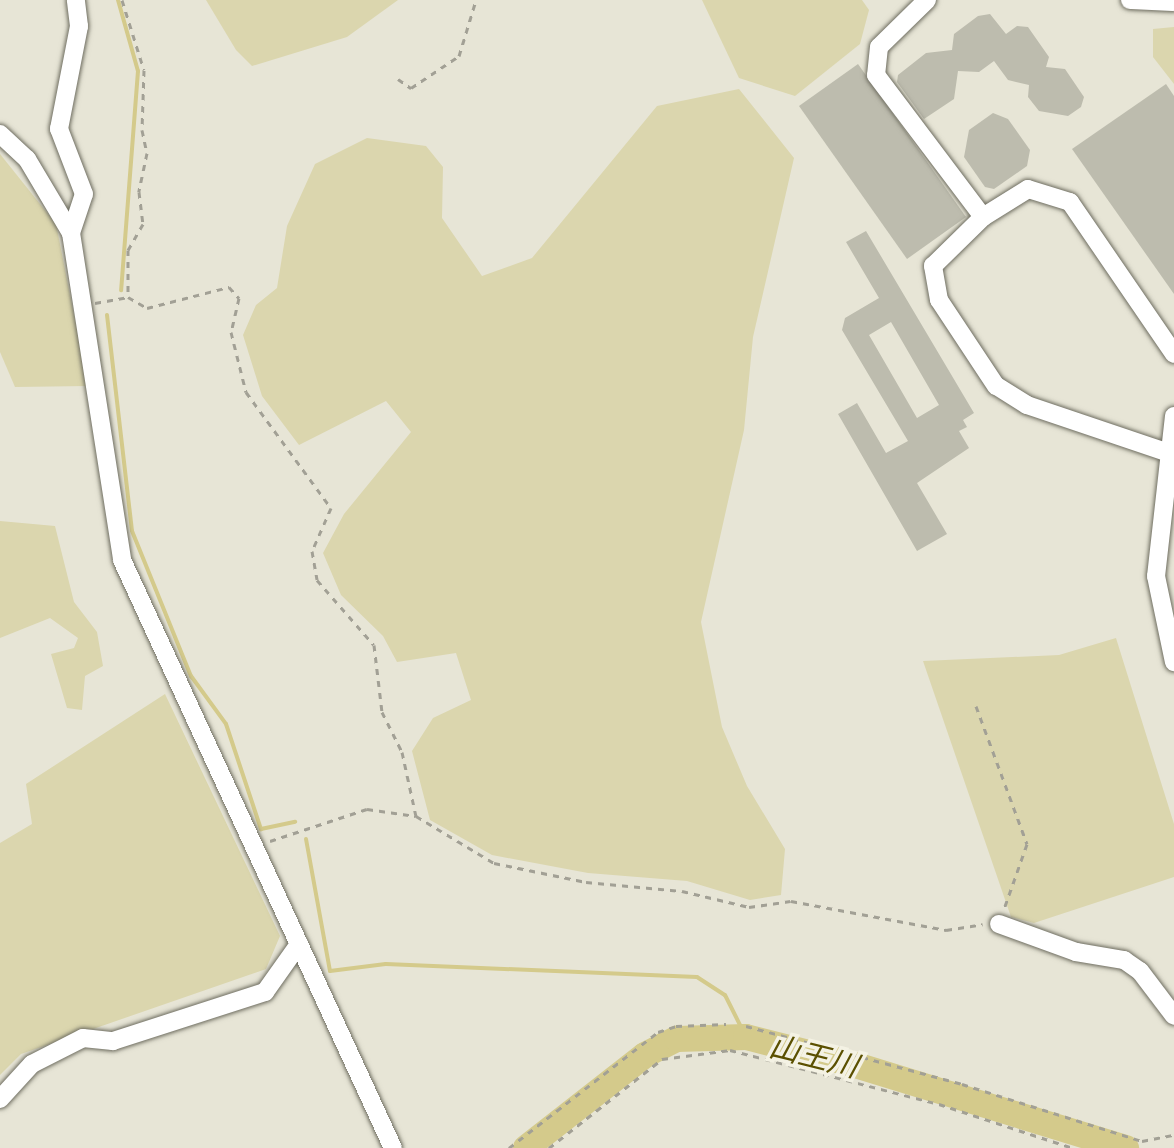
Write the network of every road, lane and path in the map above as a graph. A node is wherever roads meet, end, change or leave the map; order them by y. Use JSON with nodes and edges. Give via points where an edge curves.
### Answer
{"nodes":[{"id":1,"x":76,"y":0,"type":"edge"},
{"id":2,"x":122,"y":0,"type":"edge"},
{"id":3,"x":476,"y":0,"type":"edge"},
{"id":4,"x":927,"y":0,"type":"edge"},
{"id":5,"x":1130,"y":0,"type":"edge"},
{"id":6,"x":1174,"y":2,"type":"edge"},
{"id":7,"x":398,"y":79,"type":"dead end"},
{"id":8,"x":0,"y":134,"type":"edge"},
{"id":9,"x":983,"y":217,"type":"junction"},
{"id":10,"x":71,"y":233,"type":"junction"},
{"id":11,"x":128,"y":297,"type":"junction"},
{"id":12,"x":85,"y":305,"type":"junction"},
{"id":13,"x":1174,"y":354,"type":"edge"},
{"id":14,"x":1174,"y":416,"type":"edge"},
{"id":15,"x":1169,"y":453,"type":"junction"},
{"id":16,"x":1174,"y":662,"type":"edge"},
{"id":17,"x":976,"y":706,"type":"dead end"},
{"id":18,"x":416,"y":816,"type":"junction"},
{"id":19,"x":254,"y":847,"type":"junction"},
{"id":20,"x":999,"y":924,"type":"junction"},
{"id":21,"x":299,"y":944,"type":"junction"},
{"id":22,"x":1174,"y":1016,"type":"edge"},
{"id":23,"x":726,"y":1024,"type":"dead end"},
{"id":24,"x":746,"y":1026,"type":"dead end"},
{"id":25,"x":0,"y":1099,"type":"edge"},
{"id":26,"x":1174,"y":1135,"type":"edge"},
{"id":27,"x":393,"y":1148,"type":"edge"},
{"id":28,"x":509,"y":1148,"type":"edge"},
{"id":29,"x":549,"y":1148,"type":"edge"},
{"id":30,"x":1073,"y":1148,"type":"edge"}],
"edges":[{"from":1,"to":10,"type":"street","via":[[79,26],[59,129],[84,194]]},
{"from":2,"to":11,"type":"path","via":[[144,70],[142,130],[147,153],[139,192],[143,224],[128,250]]},
{"from":3,"to":7,"type":"path","via":[[459,56],[411,88]]},
{"from":4,"to":9,"type":"street","via":[[879,47],[876,75]]},
{"from":5,"to":6,"type":"street"},
{"from":8,"to":10,"type":"street","via":[[27,159]]},
{"from":9,"to":13,"type":"street","via":[[1028,189],[1070,202]]},
{"from":9,"to":15,"type":"street","via":[[933,266],[939,300],[996,386],[1027,405]]},
{"from":10,"to":12,"type":"street"},
{"from":11,"to":12,"type":"path"},
{"from":11,"to":18,"type":"path","via":[[147,308],[229,287],[239,298],[231,332],[246,392],[331,508],[312,551],[317,580],[374,645],[382,712],[402,752]]},
{"from":12,"to":19,"type":"street","via":[[122,560]]},
{"from":14,"to":15,"type":"street"},
{"from":15,"to":16,"type":"street","via":[[1156,576]]},
{"from":17,"to":20,"type":"path","via":[[1027,844]]},
{"from":18,"to":19,"type":"path","via":[[367,809]]},
{"from":18,"to":20,"type":"path","via":[[494,863],[586,882],[682,891],[749,907],[791,901],[946,930]]},
{"from":19,"to":21,"type":"street"},
{"from":20,"to":22,"type":"street","via":[[1076,952],[1124,960],[1140,971]]},
{"from":21,"to":25,"type":"street","via":[[265,992],[113,1041],[83,1038],[32,1064]]},
{"from":21,"to":27,"type":"street"},
{"from":23,"to":28,"type":"path","via":[[658,1032]]},
{"from":24,"to":26,"type":"path","via":[[947,1080],[1142,1141]]},
{"from":29,"to":30,"type":"path","via":[[662,1059],[730,1050],[939,1104]]}]}
